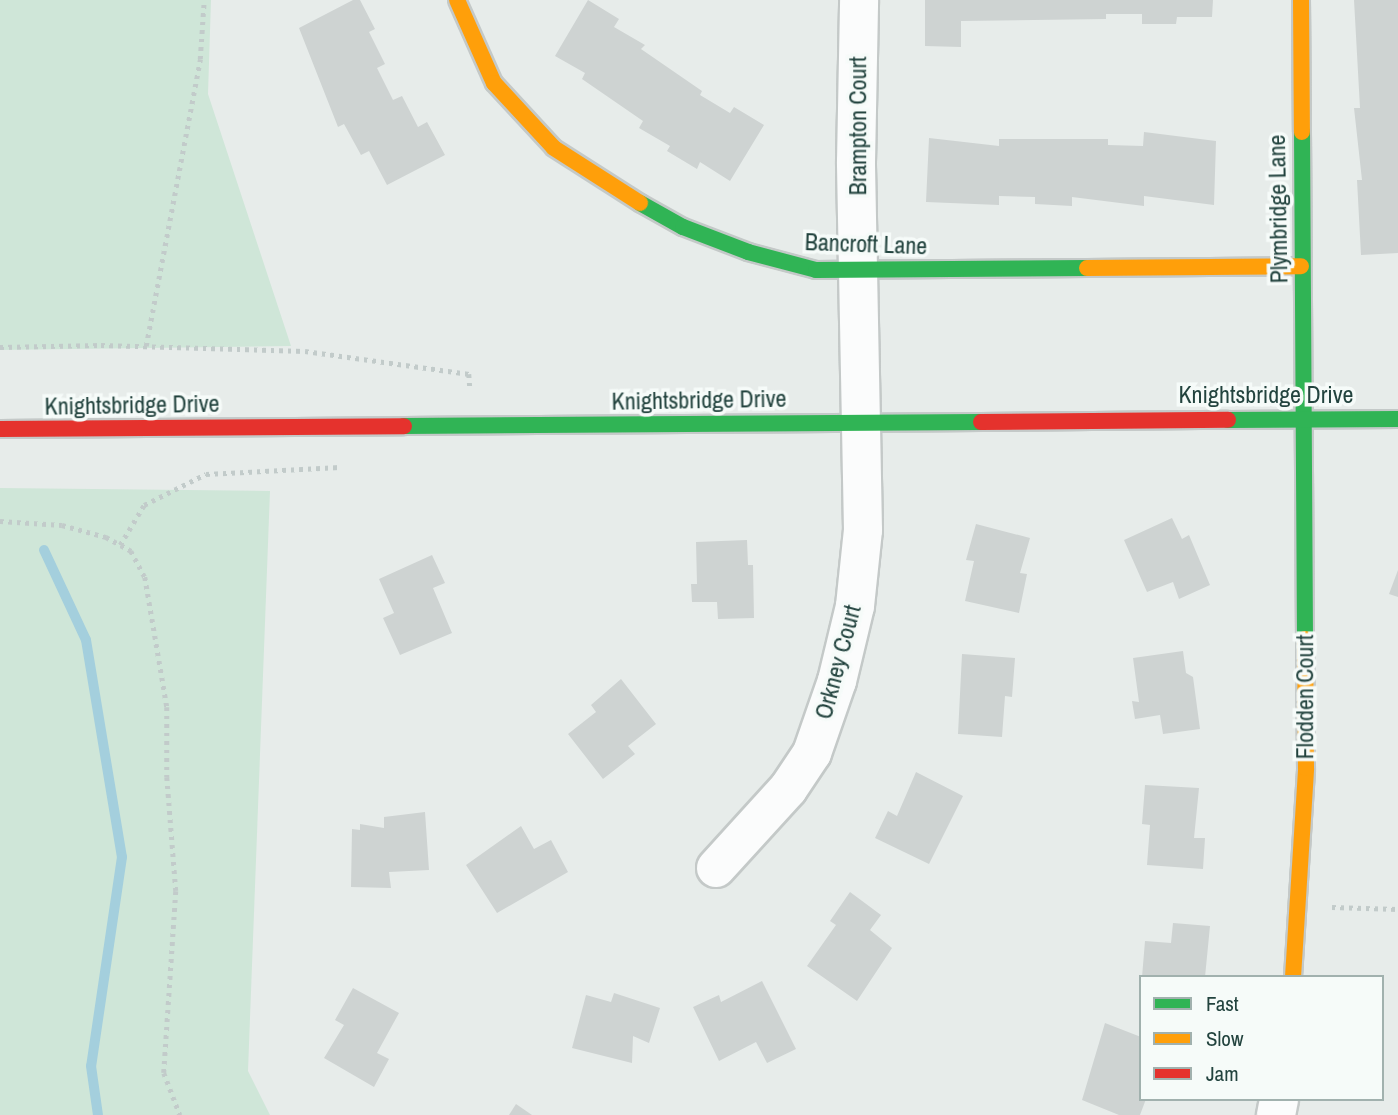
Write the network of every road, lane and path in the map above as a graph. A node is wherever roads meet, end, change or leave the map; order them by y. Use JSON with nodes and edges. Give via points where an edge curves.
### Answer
{"nodes":[{"id":1,"x":204,"y":0,"type":"edge"},
{"id":2,"x":457,"y":0,"type":"edge"},
{"id":3,"x":859,"y":0,"type":"edge"},
{"id":4,"x":1301,"y":0,"type":"edge"},
{"id":5,"x":1301,"y":266,"type":"junction"},
{"id":6,"x":859,"y":270,"type":"junction"},
{"id":7,"x":146,"y":346,"type":"dead end"},
{"id":8,"x":1303,"y":417,"type":"junction"},
{"id":9,"x":1398,"y":419,"type":"edge"},
{"id":10,"x":862,"y":421,"type":"junction"},
{"id":11,"x":0,"y":429,"type":"edge"},
{"id":12,"x":0,"y":521,"type":"edge"},
{"id":13,"x":716,"y":868,"type":"dead end"},
{"id":14,"x":1299,"y":906,"type":"junction"},
{"id":15,"x":1398,"y":909,"type":"edge"},
{"id":16,"x":1293,"y":975,"type":"edge"},
{"id":17,"x":180,"y":1115,"type":"edge"}],
"edges":[{"from":1,"to":7,"type":"path","via":[[200,60]]},
{"from":2,"to":6,"type":"street","name":"Bancroft Lane","via":[[476,50],[518,114],[554,148],[683,227],[748,252],[816,270]]},
{"from":3,"to":6,"type":"street","name":"Brampton Court"},
{"from":4,"to":5,"type":"street","name":"Plymbridge Lane"},
{"from":5,"to":6,"type":"street","name":"Bancroft Lane"},
{"from":5,"to":8,"type":"street","name":"Plymbridge Lane"},
{"from":6,"to":10,"type":"street","name":"Brampton Court"},
{"from":8,"to":9,"type":"street","name":"Knightsbridge Drive"},
{"from":8,"to":10,"type":"street","name":"Knightsbridge Drive"},
{"from":8,"to":14,"type":"street","name":"Flodden Court","via":[[1306,768]]},
{"from":10,"to":11,"type":"street","name":"Knightsbridge Drive"},
{"from":10,"to":13,"type":"street","name":"Orkney Court","via":[[863,530],[855,606],[837,681],[812,753]]},
{"from":12,"to":17,"type":"path","via":[[62,524],[106,537],[131,551],[145,577],[167,707],[176,891],[164,1073]]},
{"from":14,"to":15,"type":"path"},
{"from":14,"to":16,"type":"street","name":"Flodden Court"}]}
